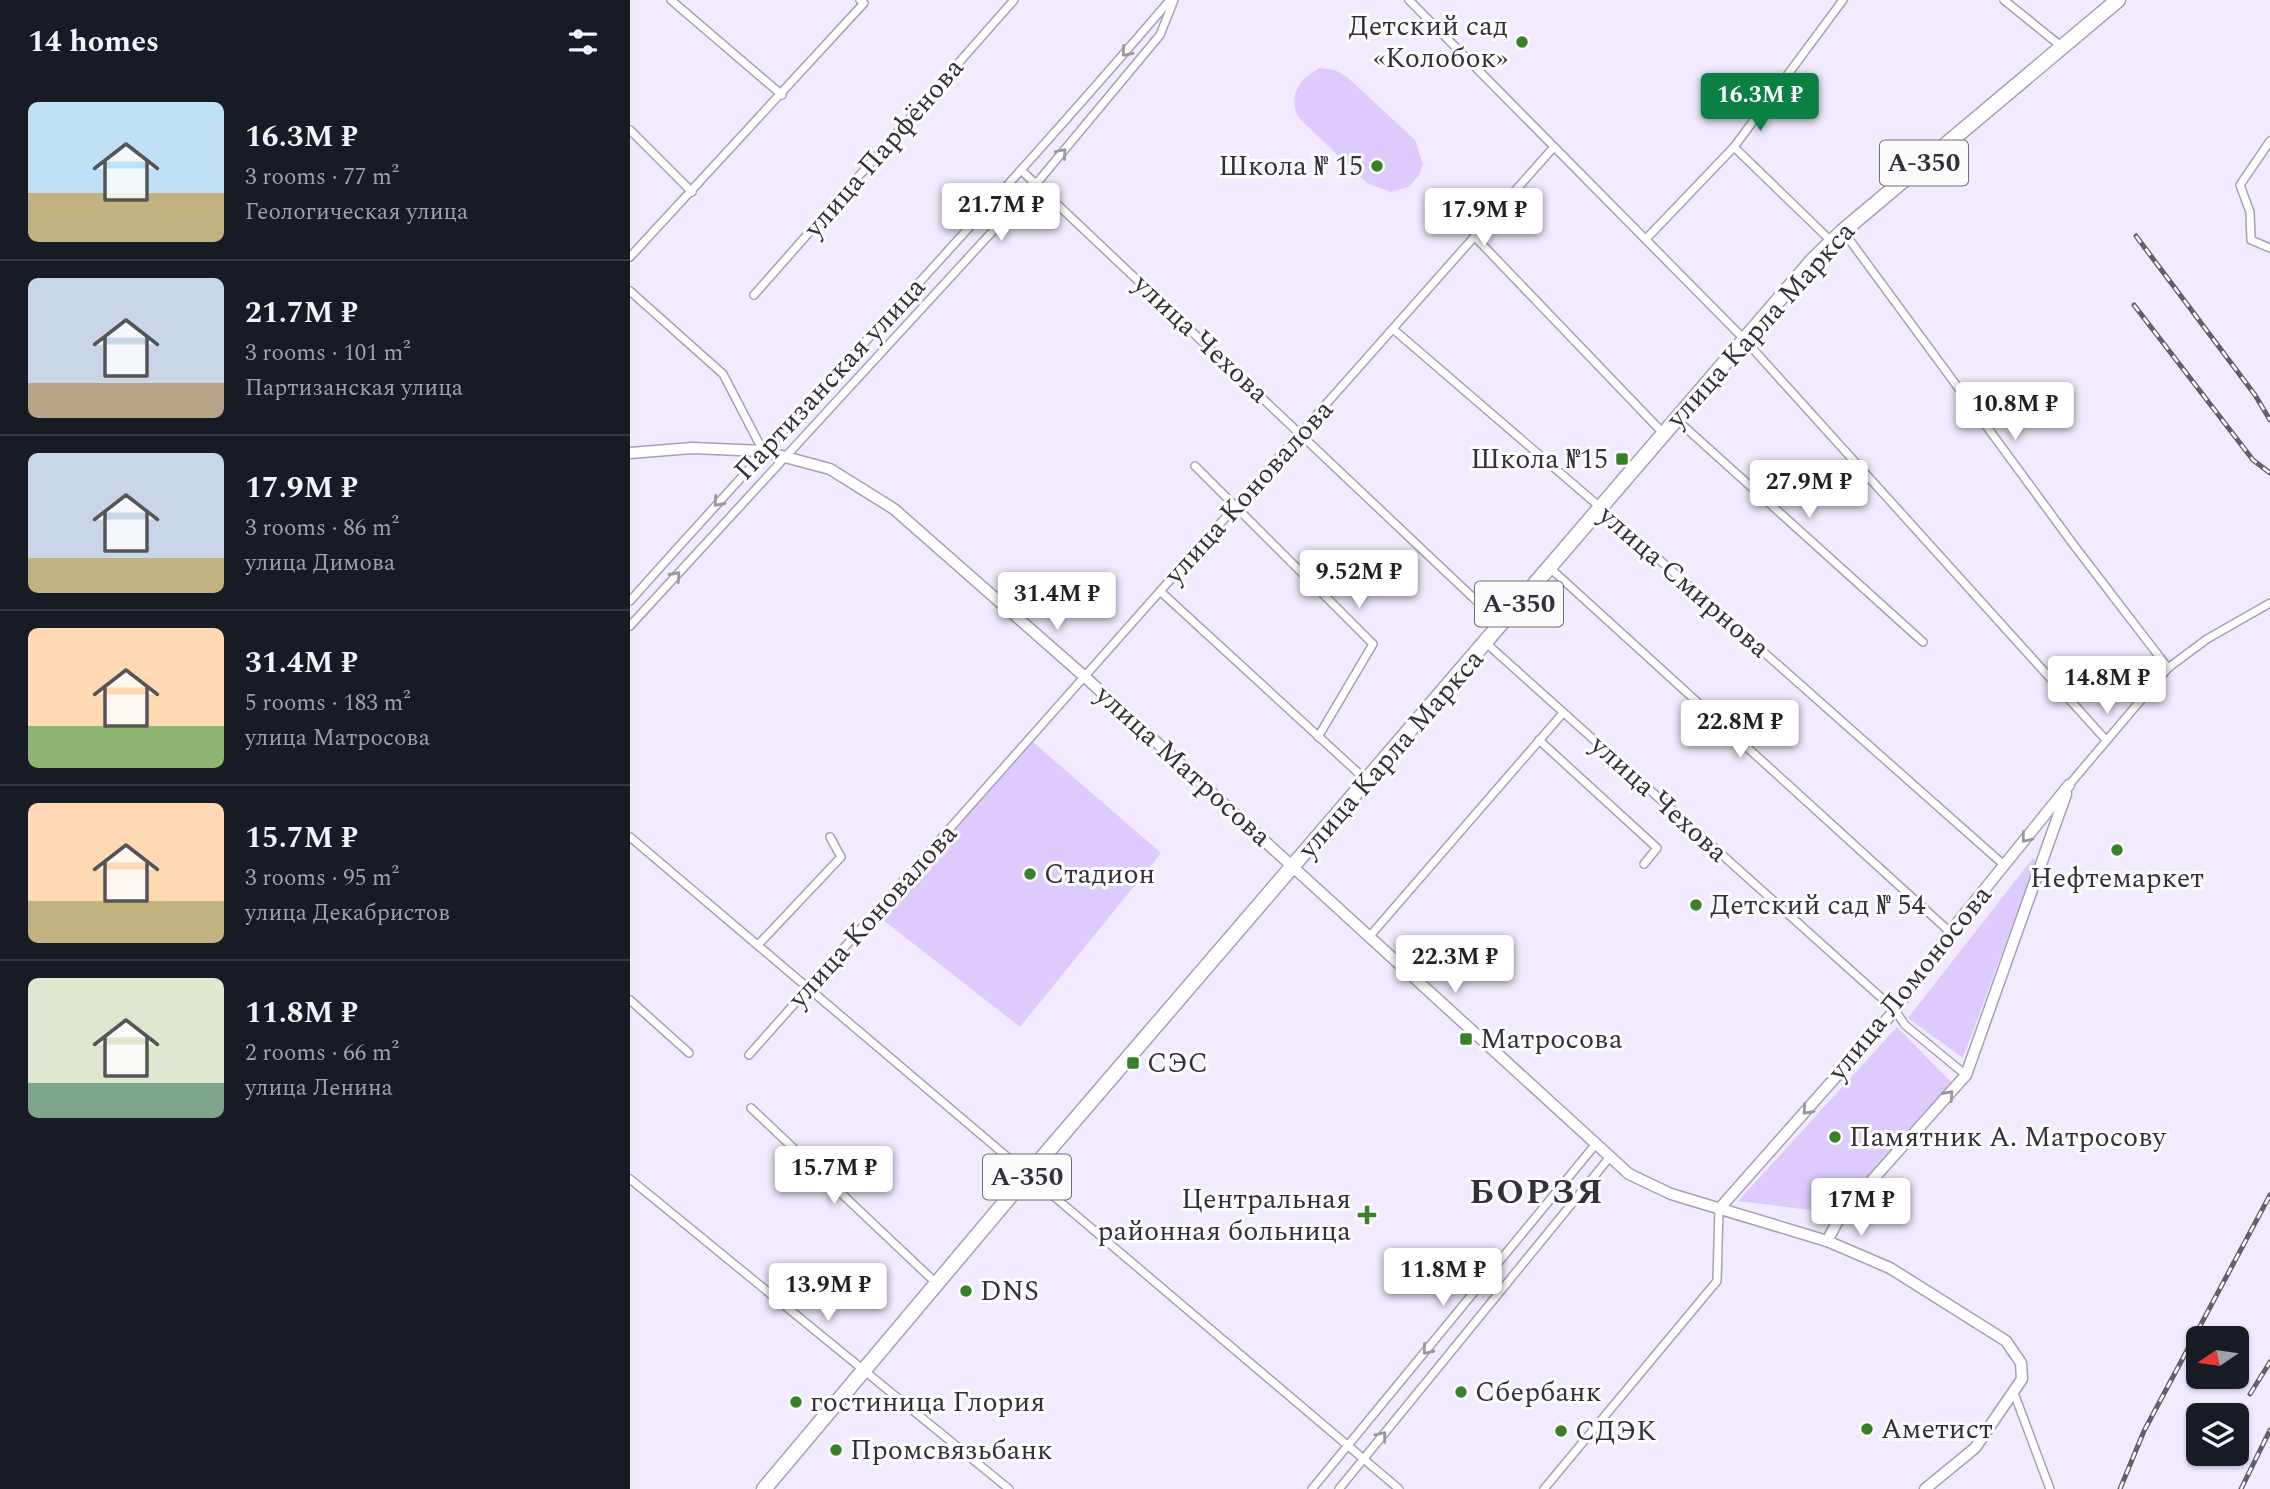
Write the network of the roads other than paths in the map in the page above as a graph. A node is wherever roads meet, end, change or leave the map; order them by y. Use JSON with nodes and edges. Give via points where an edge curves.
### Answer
{"nodes":[{"id":1,"x":671,"y":0,"type":"edge"},
{"id":2,"x":1014,"y":0,"type":"edge"},
{"id":3,"x":1172,"y":0,"type":"edge"},
{"id":4,"x":1409,"y":0,"type":"edge"},
{"id":5,"x":1843,"y":0,"type":"edge"},
{"id":6,"x":2004,"y":0,"type":"edge"},
{"id":7,"x":2118,"y":0,"type":"edge"},
{"id":8,"x":862,"y":1,"type":"edge"},
{"id":9,"x":2062,"y":47,"type":"junction"},
{"id":10,"x":782,"y":95,"type":"junction"},
{"id":11,"x":630,"y":130,"type":"edge"},
{"id":12,"x":2270,"y":141,"type":"edge"},
{"id":13,"x":1553,"y":148,"type":"junction"},
{"id":14,"x":1734,"y":148,"type":"junction"},
{"id":15,"x":1022,"y":171,"type":"junction"},
{"id":16,"x":1036,"y":184,"type":"junction"},
{"id":17,"x":692,"y":192,"type":"junction"},
{"id":18,"x":1843,"y":231,"type":"junction"},
{"id":19,"x":1475,"y":237,"type":"junction"},
{"id":20,"x":1646,"y":239,"type":"junction"},
{"id":21,"x":1831,"y":241,"type":"junction"},
{"id":22,"x":2270,"y":248,"type":"edge"},
{"id":23,"x":630,"y":257,"type":"edge"},
{"id":24,"x":630,"y":291,"type":"edge"},
{"id":25,"x":754,"y":295,"type":"dead end"},
{"id":26,"x":1393,"y":329,"type":"junction"},
{"id":27,"x":1743,"y":338,"type":"junction"},
{"id":28,"x":1675,"y":419,"type":"junction"},
{"id":29,"x":1301,"y":433,"type":"junction"},
{"id":30,"x":1663,"y":433,"type":"junction"},
{"id":31,"x":763,"y":451,"type":"junction"},
{"id":32,"x":630,"y":453,"type":"edge"},
{"id":33,"x":785,"y":457,"type":"junction"},
{"id":34,"x":1195,"y":466,"type":"dead end"},
{"id":35,"x":1236,"y":506,"type":"junction"},
{"id":36,"x":1601,"y":508,"type":"junction"},
{"id":37,"x":1550,"y":568,"type":"junction"},
{"id":38,"x":1160,"y":591,"type":"junction"},
{"id":39,"x":630,"y":601,"type":"edge"},
{"id":40,"x":2270,"y":603,"type":"edge"},
{"id":41,"x":1502,"y":625,"type":"junction"},
{"id":42,"x":630,"y":626,"type":"edge"},
{"id":43,"x":1923,"y":642,"type":"dead end"},
{"id":44,"x":1486,"y":643,"type":"junction"},
{"id":45,"x":2168,"y":668,"type":"junction"},
{"id":46,"x":1085,"y":677,"type":"junction"},
{"id":47,"x":1563,"y":713,"type":"junction"},
{"id":48,"x":1318,"y":737,"type":"junction"},
{"id":49,"x":1539,"y":740,"type":"junction"},
{"id":50,"x":2106,"y":740,"type":"junction"},
{"id":51,"x":1367,"y":781,"type":"junction"},
{"id":52,"x":2069,"y":785,"type":"junction"},
{"id":53,"x":630,"y":837,"type":"edge"},
{"id":54,"x":830,"y":837,"type":"dead end"},
{"id":55,"x":1644,"y":864,"type":"dead end"},
{"id":56,"x":2004,"y":865,"type":"junction"},
{"id":57,"x":1293,"y":868,"type":"junction"},
{"id":58,"x":1950,"y":932,"type":"junction"},
{"id":59,"x":1368,"y":937,"type":"junction"},
{"id":60,"x":758,"y":945,"type":"junction"},
{"id":61,"x":810,"y":989,"type":"junction"},
{"id":62,"x":630,"y":1000,"type":"edge"},
{"id":63,"x":1895,"y":1010,"type":"junction"},
{"id":64,"x":690,"y":1053,"type":"dead end"},
{"id":65,"x":748,"y":1055,"type":"dead end"},
{"id":66,"x":1966,"y":1075,"type":"junction"},
{"id":67,"x":751,"y":1108,"type":"dead end"},
{"id":68,"x":1595,"y":1145,"type":"junction"},
{"id":69,"x":1609,"y":1158,"type":"junction"},
{"id":70,"x":1028,"y":1175,"type":"junction"},
{"id":71,"x":630,"y":1179,"type":"edge"},
{"id":72,"x":1719,"y":1209,"type":"junction"},
{"id":73,"x":1826,"y":1241,"type":"junction"},
{"id":74,"x":936,"y":1283,"type":"junction"},
{"id":75,"x":863,"y":1370,"type":"junction"},
{"id":76,"x":2014,"y":1393,"type":"junction"},
{"id":77,"x":1348,"y":1447,"type":"junction"},
{"id":78,"x":1363,"y":1460,"type":"junction"},
{"id":79,"x":764,"y":1489,"type":"edge"},
{"id":80,"x":1009,"y":1489,"type":"edge"},
{"id":81,"x":1312,"y":1489,"type":"edge"},
{"id":82,"x":1339,"y":1489,"type":"edge"},
{"id":83,"x":1399,"y":1489,"type":"edge"},
{"id":84,"x":1544,"y":1489,"type":"edge"},
{"id":85,"x":1925,"y":1489,"type":"edge"},
{"id":86,"x":2050,"y":1489,"type":"edge"}],
"edges":[{"from":1,"to":10,"type":"street"},
{"from":2,"to":25,"type":"street","name":"улица Парфёнова"},
{"from":3,"to":15,"type":"street","name":"Партизанская улица","one_way":true},
{"from":16,"to":3,"type":"street","name":"Партизанская улица","one_way":true,"via":[[1160,35]]},
{"from":4,"to":13,"type":"street"},
{"from":5,"to":14,"type":"street"},
{"from":6,"to":9,"type":"street"},
{"from":7,"to":9,"type":"highway","name":"улица Карла Маркса","number":"А-350"},
{"from":8,"to":10,"type":"street"},
{"from":9,"to":18,"type":"highway","name":"улица Карла Маркса","number":"А-350"},
{"from":10,"to":17,"type":"street"},
{"from":11,"to":17,"type":"street"},
{"from":12,"to":22,"type":"street","via":[[2240,184],[2250,212],[2251,240]]},
{"from":13,"to":19,"type":"street","name":"улица Коновалова"},
{"from":13,"to":20,"type":"street"},
{"from":14,"to":20,"type":"street"},
{"from":14,"to":21,"type":"street"},
{"from":15,"to":16,"type":"street","name":"улица Чехова"},
{"from":15,"to":31,"type":"street","name":"Партизанская улица"},
{"from":16,"to":29,"type":"street","name":"улица Чехова"},
{"from":16,"to":33,"type":"street","name":"Партизанская улица"},
{"from":17,"to":23,"type":"street"},
{"from":18,"to":21,"type":"highway","name":"улица Карла Маркса","number":"А-350"},
{"from":18,"to":45,"type":"street"},
{"from":19,"to":26,"type":"street","name":"улица Коновалова"},
{"from":19,"to":30,"type":"street"},
{"from":20,"to":27,"type":"street"},
{"from":21,"to":27,"type":"highway","name":"улица Карла Маркса","number":"А-350"},
{"from":24,"to":31,"type":"street","via":[[723,374]]},
{"from":26,"to":29,"type":"street","name":"улица Коновалова"},
{"from":26,"to":36,"type":"street","name":"улица Смирнова"},
{"from":27,"to":28,"type":"highway","name":"улица Карла Маркса","number":"А-350"},
{"from":27,"to":50,"type":"street"},
{"from":28,"to":30,"type":"highway","name":"улица Карла Маркса","number":"А-350"},
{"from":28,"to":43,"type":"street"},
{"from":29,"to":35,"type":"street","name":"улица Коновалова"},
{"from":29,"to":41,"type":"street","name":"улица Чехова"},
{"from":30,"to":36,"type":"highway","name":"улица Карла Маркса","number":"А-350"},
{"from":31,"to":32,"type":"street","name":"улица Матросова","via":[[692,448]]},
{"from":31,"to":33,"type":"street","name":"улица Матросова"},
{"from":31,"to":39,"type":"street","name":"Партизанская улица","one_way":true},
{"from":42,"to":33,"type":"street","name":"Партизанская улица","one_way":true},
{"from":33,"to":46,"type":"street","name":"улица Матросова","via":[[830,469],[894,509]]},
{"from":34,"to":35,"type":"street"},
{"from":35,"to":38,"type":"street","name":"улица Коновалова"},
{"from":35,"to":48,"type":"street","via":[[1373,644]]},
{"from":36,"to":37,"type":"highway","name":"улица Карла Маркса","number":"А-350"},
{"from":36,"to":56,"type":"street","name":"улица Смирнова"},
{"from":37,"to":41,"type":"highway","name":"улица Карла Маркса","number":"А-350"},
{"from":37,"to":58,"type":"street"},
{"from":38,"to":46,"type":"street","name":"улица Коновалова"},
{"from":38,"to":48,"type":"street"},
{"from":40,"to":45,"type":"street","name":"улица Ломоносова"},
{"from":41,"to":44,"type":"highway","name":"улица Карла Маркса","number":"А-350"},
{"from":44,"to":47,"type":"street","name":"улица Чехова"},
{"from":44,"to":51,"type":"highway","name":"улица Карла Маркса","number":"А-350"},
{"from":45,"to":50,"type":"street","name":"улица Ломоносова"},
{"from":46,"to":57,"type":"street","name":"улица Матросова"},
{"from":46,"to":61,"type":"street","name":"улица Коновалова"},
{"from":47,"to":49,"type":"street"},
{"from":47,"to":63,"type":"street","name":"улица Чехова"},
{"from":48,"to":51,"type":"street"},
{"from":49,"to":55,"type":"street","name":"улица Чехова","via":[[1657,848]]},
{"from":49,"to":59,"type":"street"},
{"from":50,"to":52,"type":"street","name":"улица Ломоносова"},
{"from":51,"to":57,"type":"highway","name":"улица Карла Маркса","number":"А-350"},
{"from":52,"to":56,"type":"street","name":"улица Ломоносова","one_way":true},
{"from":52,"to":66,"type":"street","name":"улица Ломоносова"},
{"from":53,"to":60,"type":"street"},
{"from":54,"to":60,"type":"street","via":[[841,857]]},
{"from":56,"to":58,"type":"street","name":"улица Ломоносова"},
{"from":57,"to":59,"type":"street","name":"улица Матросова"},
{"from":57,"to":70,"type":"highway","name":"улица Карла Маркса","number":"А-350"},
{"from":58,"to":63,"type":"street","name":"улица Ломоносова"},
{"from":59,"to":68,"type":"street","name":"улица Матросова"},
{"from":60,"to":61,"type":"street"},
{"from":61,"to":65,"type":"street","name":"улица Коновалова"},
{"from":61,"to":70,"type":"street"},
{"from":62,"to":64,"type":"street"},
{"from":63,"to":66,"type":"street","name":"улица Чехова","via":[[1905,1025]]},
{"from":63,"to":72,"type":"street","name":"улица Ломоносова","one_way":true},
{"from":73,"to":66,"type":"street","name":"улица Ломоносова","one_way":true,"via":[[1841,1215]]},
{"from":67,"to":74,"type":"street"},
{"from":68,"to":69,"type":"street","name":"улица Матросова"},
{"from":68,"to":77,"type":"street","one_way":true},
{"from":69,"to":72,"type":"street","name":"улица Матросова","via":[[1653,1186]]},
{"from":78,"to":69,"type":"street","one_way":true},
{"from":70,"to":74,"type":"highway","name":"улица Карла Маркса","number":"А-350"},
{"from":70,"to":77,"type":"street"},
{"from":71,"to":75,"type":"street"},
{"from":72,"to":73,"type":"street","name":"улица Матросова"},
{"from":72,"to":84,"type":"street","via":[[1717,1281]]},
{"from":73,"to":76,"type":"street","name":"улица Матросова","via":[[1890,1268],[2007,1341],[2021,1363],[2022,1379]]},
{"from":74,"to":75,"type":"highway","name":"улица Карла Маркса","number":"А-350"},
{"from":75,"to":79,"type":"highway","name":"улица Карла Маркса","number":"А-350"},
{"from":75,"to":80,"type":"street"},
{"from":76,"to":85,"type":"street","via":[[1975,1448]]},
{"from":76,"to":86,"type":"street"},
{"from":77,"to":78,"type":"street"},
{"from":77,"to":81,"type":"street"},
{"from":78,"to":82,"type":"street"},
{"from":78,"to":83,"type":"street"}]}
